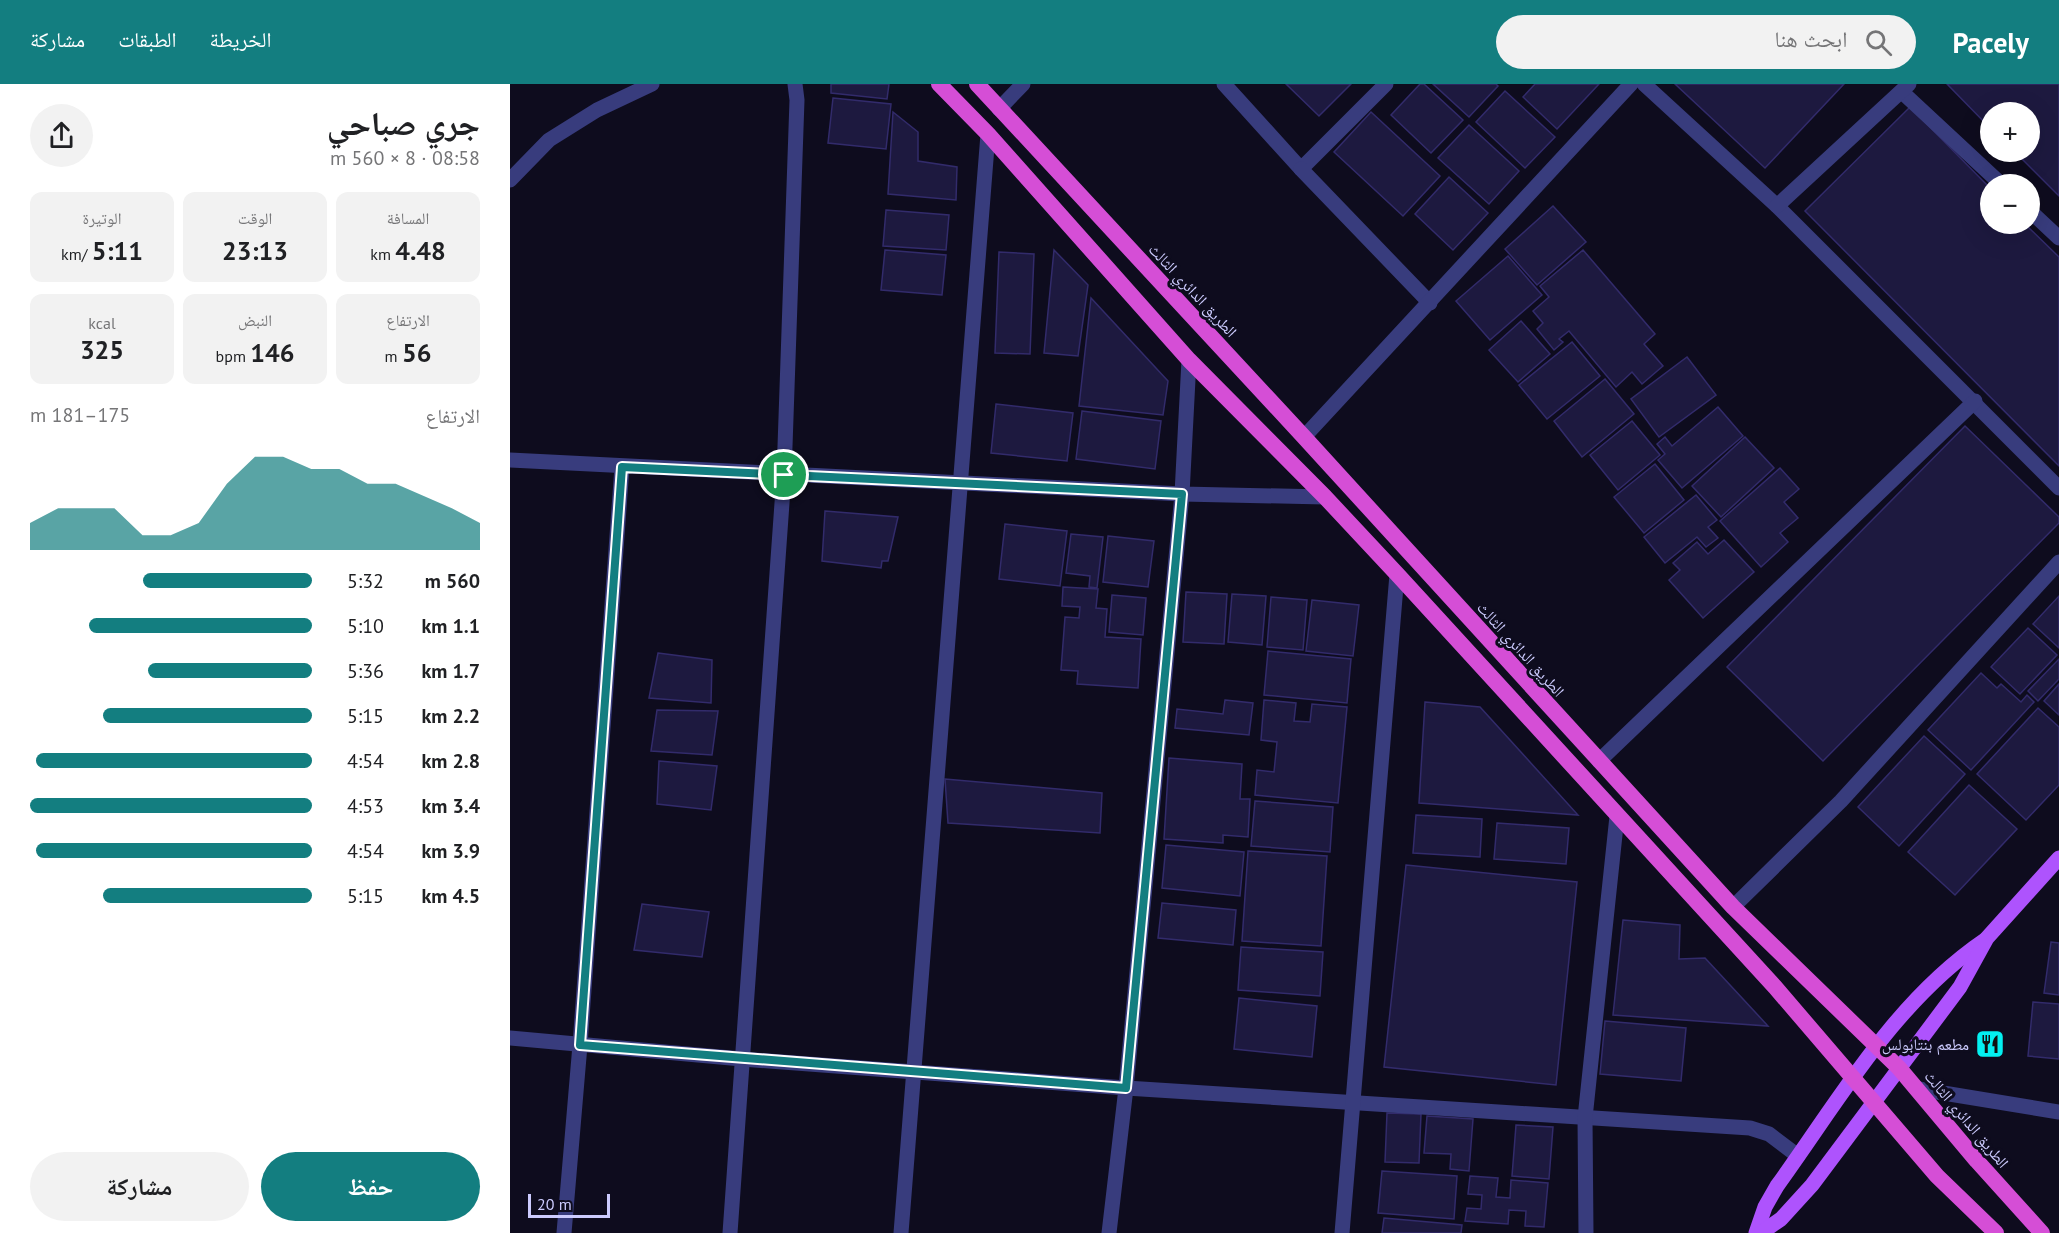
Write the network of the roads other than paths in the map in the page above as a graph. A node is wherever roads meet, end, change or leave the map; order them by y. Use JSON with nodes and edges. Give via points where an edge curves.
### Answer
{"nodes":[{"id":1,"x":652,"y":84,"type":"edge"},
{"id":2,"x":795,"y":84,"type":"edge"},
{"id":3,"x":939,"y":84,"type":"edge"},
{"id":4,"x":976,"y":84,"type":"edge"},
{"id":5,"x":1023,"y":84,"type":"edge"},
{"id":6,"x":1224,"y":84,"type":"edge"},
{"id":7,"x":1386,"y":84,"type":"edge"},
{"id":8,"x":1631,"y":84,"type":"edge"},
{"id":9,"x":1644,"y":84,"type":"edge"},
{"id":10,"x":1905,"y":88,"type":"edge"},
{"id":11,"x":999,"y":108,"type":"junction"},
{"id":12,"x":988,"y":134,"type":"junction"},
{"id":13,"x":1301,"y":169,"type":"junction"},
{"id":14,"x":1991,"y":174,"type":"edge"},
{"id":15,"x":510,"y":180,"type":"edge"},
{"id":16,"x":1777,"y":206,"type":"junction"},
{"id":17,"x":2040,"y":220,"type":"edge"},
{"id":18,"x":2059,"y":238,"type":"edge"},
{"id":19,"x":1430,"y":303,"type":"junction"},
{"id":20,"x":1189,"y":360,"type":"junction"},
{"id":21,"x":1975,"y":401,"type":"junction"},
{"id":22,"x":1304,"y":437,"type":"junction"},
{"id":23,"x":510,"y":460,"type":"edge"},
{"id":24,"x":622,"y":467,"type":"junction"},
{"id":25,"x":784,"y":475,"type":"junction"},
{"id":26,"x":961,"y":484,"type":"junction"},
{"id":27,"x":2059,"y":488,"type":"edge"},
{"id":28,"x":1182,"y":494,"type":"junction"},
{"id":29,"x":1325,"y":497,"type":"junction"},
{"id":30,"x":2059,"y":562,"type":"edge"},
{"id":31,"x":1397,"y":574,"type":"junction"},
{"id":32,"x":1599,"y":761,"type":"junction"},
{"id":33,"x":1617,"y":816,"type":"junction"},
{"id":34,"x":2059,"y":858,"type":"edge"},
{"id":35,"x":1733,"y":907,"type":"junction"},
{"id":36,"x":1987,"y":938,"type":"junction"},
{"id":37,"x":510,"y":1038,"type":"edge"},
{"id":38,"x":580,"y":1045,"type":"junction"},
{"id":39,"x":1875,"y":1046,"type":"junction"},
{"id":40,"x":742,"y":1059,"type":"junction"},
{"id":41,"x":1899,"y":1068,"type":"junction"},
{"id":42,"x":914,"y":1070,"type":"junction"},
{"id":43,"x":1851,"y":1078,"type":"junction"},
{"id":44,"x":1126,"y":1088,"type":"junction"},
{"id":45,"x":1919,"y":1089,"type":"junction"},
{"id":46,"x":1354,"y":1101,"type":"junction"},
{"id":47,"x":1873,"y":1102,"type":"junction"},
{"id":48,"x":2059,"y":1112,"type":"edge"},
{"id":49,"x":1585,"y":1118,"type":"junction"},
{"id":50,"x":1798,"y":1156,"type":"junction"},
{"id":51,"x":1780,"y":1226,"type":"edge"},
{"id":52,"x":1991,"y":1231,"type":"edge"},
{"id":53,"x":564,"y":1233,"type":"edge"},
{"id":54,"x":730,"y":1233,"type":"edge"},
{"id":55,"x":901,"y":1233,"type":"edge"},
{"id":56,"x":1109,"y":1233,"type":"edge"},
{"id":57,"x":1342,"y":1233,"type":"edge"},
{"id":58,"x":1586,"y":1233,"type":"edge"},
{"id":59,"x":1756,"y":1233,"type":"edge"},
{"id":60,"x":1761,"y":1233,"type":"edge"},
{"id":61,"x":2042,"y":1233,"type":"edge"}],
"edges":[{"from":1,"to":15,"type":"street","via":[[597,110],[549,140]]},
{"from":2,"to":25,"type":"street"},
{"from":3,"to":12,"type":"highway"},
{"from":4,"to":11,"type":"highway","name":"الطريق الدائري الثالث"},
{"from":5,"to":11,"type":"street"},
{"from":6,"to":13,"type":"street"},
{"from":7,"to":13,"type":"street"},
{"from":8,"to":19,"type":"street"},
{"from":9,"to":16,"type":"street"},
{"from":10,"to":14,"type":"street"},
{"from":10,"to":16,"type":"street"},
{"from":11,"to":22,"type":"highway","name":"الطريق الدائري الثالث"},
{"from":12,"to":20,"type":"highway"},
{"from":12,"to":26,"type":"street"},
{"from":13,"to":19,"type":"street"},
{"from":16,"to":21,"type":"street"},
{"from":17,"to":18,"type":"street"},
{"from":19,"to":22,"type":"street"},
{"from":20,"to":28,"type":"street"},
{"from":20,"to":29,"type":"highway"},
{"from":21,"to":27,"type":"street"},
{"from":21,"to":32,"type":"street"},
{"from":22,"to":32,"type":"highway","name":"الطريق الدائري الثالث"},
{"from":23,"to":24,"type":"street"},
{"from":24,"to":25,"type":"street"},
{"from":24,"to":38,"type":"street"},
{"from":25,"to":26,"type":"street"},
{"from":25,"to":40,"type":"street"},
{"from":26,"to":28,"type":"street"},
{"from":26,"to":42,"type":"street"},
{"from":28,"to":29,"type":"street"},
{"from":28,"to":44,"type":"street"},
{"from":29,"to":31,"type":"highway"},
{"from":30,"to":35,"type":"street","via":[[1841,801]]},
{"from":31,"to":33,"type":"highway"},
{"from":31,"to":46,"type":"street"},
{"from":32,"to":35,"type":"highway","name":"الطريق الدائري الثالث"},
{"from":33,"to":43,"type":"highway","via":[[1775,987]]},
{"from":33,"to":49,"type":"street"},
{"from":34,"to":36,"type":"main road"},
{"from":35,"to":39,"type":"highway","name":"الطريق الدائري الثالث"},
{"from":36,"to":39,"type":"main road","via":[[1952,962]]},
{"from":36,"to":41,"type":"main road","via":[[1960,987]]},
{"from":37,"to":38,"type":"street"},
{"from":38,"to":40,"type":"street"},
{"from":38,"to":53,"type":"street"},
{"from":39,"to":41,"type":"highway","name":"الطريق الدائري الثالث"},
{"from":39,"to":43,"type":"main road"},
{"from":40,"to":42,"type":"street"},
{"from":40,"to":54,"type":"street"},
{"from":41,"to":45,"type":"highway","name":"الطريق الدائري الثالث"},
{"from":41,"to":47,"type":"main road"},
{"from":42,"to":44,"type":"street"},
{"from":42,"to":55,"type":"street"},
{"from":43,"to":47,"type":"highway"},
{"from":43,"to":50,"type":"main road"},
{"from":44,"to":46,"type":"street"},
{"from":44,"to":56,"type":"street"},
{"from":45,"to":48,"type":"street"},
{"from":45,"to":61,"type":"highway","name":"الطريق الدائري الثالث"},
{"from":46,"to":49,"type":"street"},
{"from":46,"to":57,"type":"street"},
{"from":47,"to":51,"type":"main road"},
{"from":47,"to":52,"type":"highway"},
{"from":49,"to":50,"type":"street","via":[[1750,1128],[1769,1134]]},
{"from":49,"to":58,"type":"street"},
{"from":50,"to":59,"type":"main road","via":[[1765,1207]]},
{"from":51,"to":60,"type":"main road"}]}
